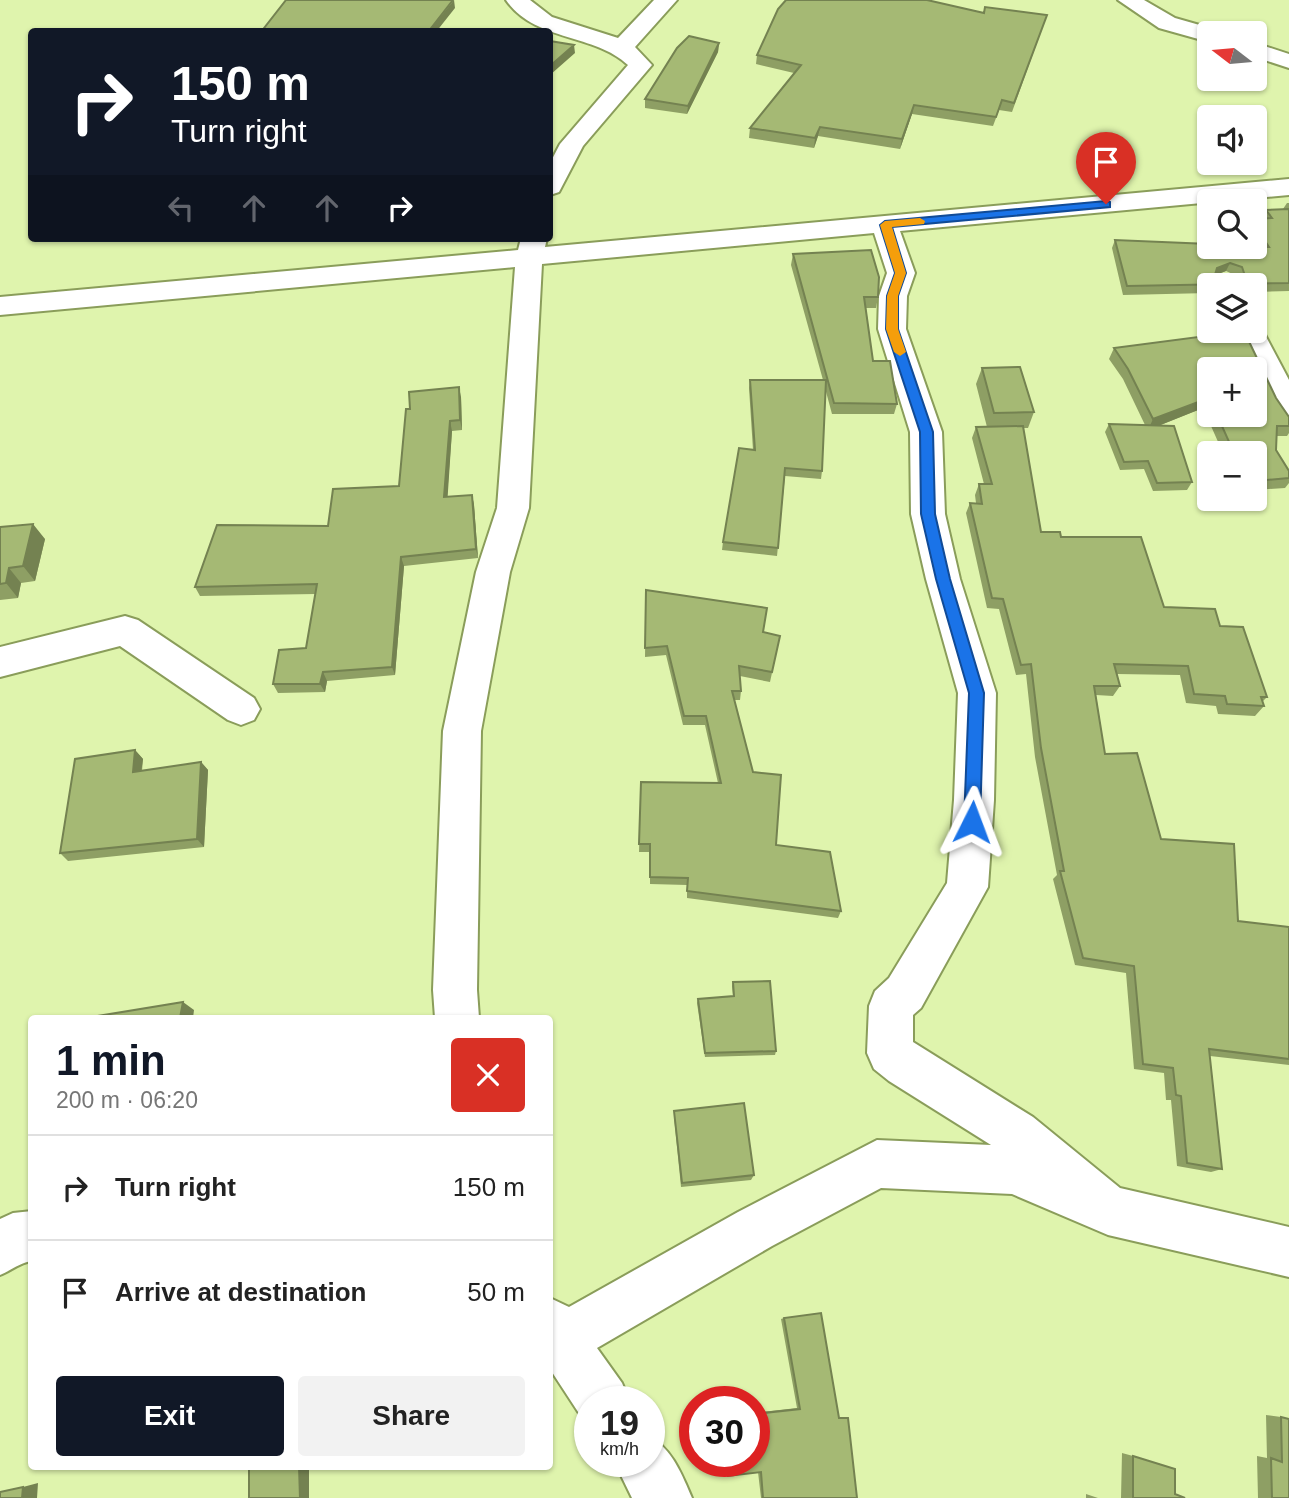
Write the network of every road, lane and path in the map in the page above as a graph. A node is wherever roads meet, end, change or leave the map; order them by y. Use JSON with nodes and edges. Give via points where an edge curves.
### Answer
{"nodes":[{"id":1,"x":517,"y":0,"type":"edge"},
{"id":2,"x":666,"y":0,"type":"edge"},
{"id":3,"x":1129,"y":0,"type":"edge"},
{"id":4,"x":1197,"y":32,"type":"edge"},
{"id":5,"x":622,"y":47,"type":"junction"},
{"id":6,"x":1267,"y":54,"type":"edge"},
{"id":7,"x":1289,"y":61,"type":"edge"},
{"id":8,"x":553,"y":181,"type":"edge"},
{"id":9,"x":1289,"y":187,"type":"edge"},
{"id":10,"x":885,"y":225,"type":"junction"},
{"id":11,"x":532,"y":248,"type":"edge"},
{"id":12,"x":0,"y":306,"type":"edge"},
{"id":13,"x":1255,"y":343,"type":"edge"},
{"id":14,"x":1289,"y":410,"type":"edge"},
{"id":15,"x":0,"y":662,"type":"edge"},
{"id":16,"x":241,"y":709,"type":"dead end"},
{"id":17,"x":457,"y":1015,"type":"edge"},
{"id":18,"x":1108,"y":1210,"type":"junction"},
{"id":19,"x":28,"y":1236,"type":"edge"},
{"id":20,"x":0,"y":1250,"type":"edge"},
{"id":21,"x":1289,"y":1252,"type":"edge"},
{"id":22,"x":555,"y":1332,"type":"edge"},
{"id":23,"x":592,"y":1386,"type":"edge"},
{"id":24,"x":651,"y":1477,"type":"edge"},
{"id":25,"x":664,"y":1498,"type":"edge"}],
"edges":[{"from":1,"to":5,"type":"street","via":[[544,22]]},
{"from":2,"to":5,"type":"street"},
{"from":3,"to":4,"type":"street","via":[[1167,23]]},
{"from":5,"to":8,"type":"street","via":[[641,65],[572,144]]},
{"from":6,"to":7,"type":"street"},
{"from":9,"to":10,"type":"street"},
{"from":10,"to":11,"type":"street"},
{"from":10,"to":18,"type":"street","via":[[901,273],[892,296],[892,329],[926,432],[928,514],[976,693],[967,887],[905,993],[891,1006],[890,1054],[1016,1134]]},
{"from":11,"to":12,"type":"street"},
{"from":11,"to":17,"type":"street","via":[[513,508],[492,572],[462,731]]},
{"from":13,"to":14,"type":"street"},
{"from":15,"to":16,"type":"street","via":[[125,630]]},
{"from":18,"to":21,"type":"street"},
{"from":18,"to":22,"type":"street","via":[[1012,1170],[877,1164]]},
{"from":19,"to":20,"type":"street","via":[[13,1238]]},
{"from":22,"to":23,"type":"street"},
{"from":24,"to":25,"type":"street"}]}
